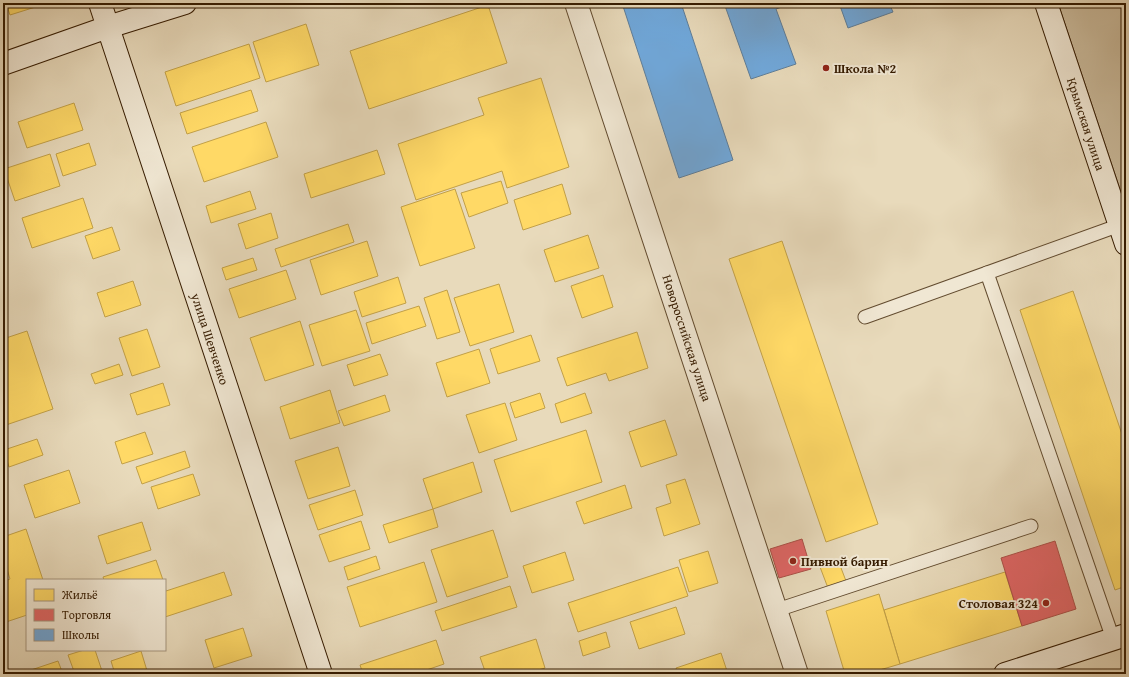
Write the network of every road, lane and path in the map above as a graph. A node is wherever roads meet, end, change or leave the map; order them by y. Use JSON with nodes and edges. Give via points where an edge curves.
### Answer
{"nodes":[{"id":1,"x":100,"y":3,"type":"edge"},
{"id":2,"x":185,"y":3,"type":"edge"},
{"id":3,"x":576,"y":3,"type":"edge"},
{"id":4,"x":1046,"y":3,"type":"edge"},
{"id":5,"x":108,"y":27,"type":"junction"},
{"id":6,"x":3,"y":64,"type":"edge"},
{"id":7,"x":1123,"y":235,"type":"edge"},
{"id":8,"x":987,"y":273,"type":"junction"},
{"id":9,"x":865,"y":318,"type":"dead end"},
{"id":10,"x":1031,"y":526,"type":"dead end"},
{"id":11,"x":777,"y":610,"type":"junction"},
{"id":12,"x":1120,"y":637,"type":"edge"},
{"id":13,"x":1015,"y":672,"type":"edge"},
{"id":14,"x":321,"y":674,"type":"edge"},
{"id":15,"x":797,"y":674,"type":"edge"}],
"edges":[{"from":1,"to":5,"type":"street","name":"улица Шевченко"},
{"from":2,"to":5,"type":"street"},
{"from":3,"to":11,"type":"street","name":"Новороссийская улица"},
{"from":4,"to":7,"type":"street","name":"Крымская улица"},
{"from":5,"to":6,"type":"street"},
{"from":5,"to":14,"type":"street","name":"улица Шевченко"},
{"from":7,"to":8,"type":"lane"},
{"from":8,"to":9,"type":"lane"},
{"from":8,"to":12,"type":"lane"},
{"from":10,"to":11,"type":"lane"},
{"from":11,"to":15,"type":"street","name":"Новороссийская улица"},
{"from":12,"to":13,"type":"street"}]}
